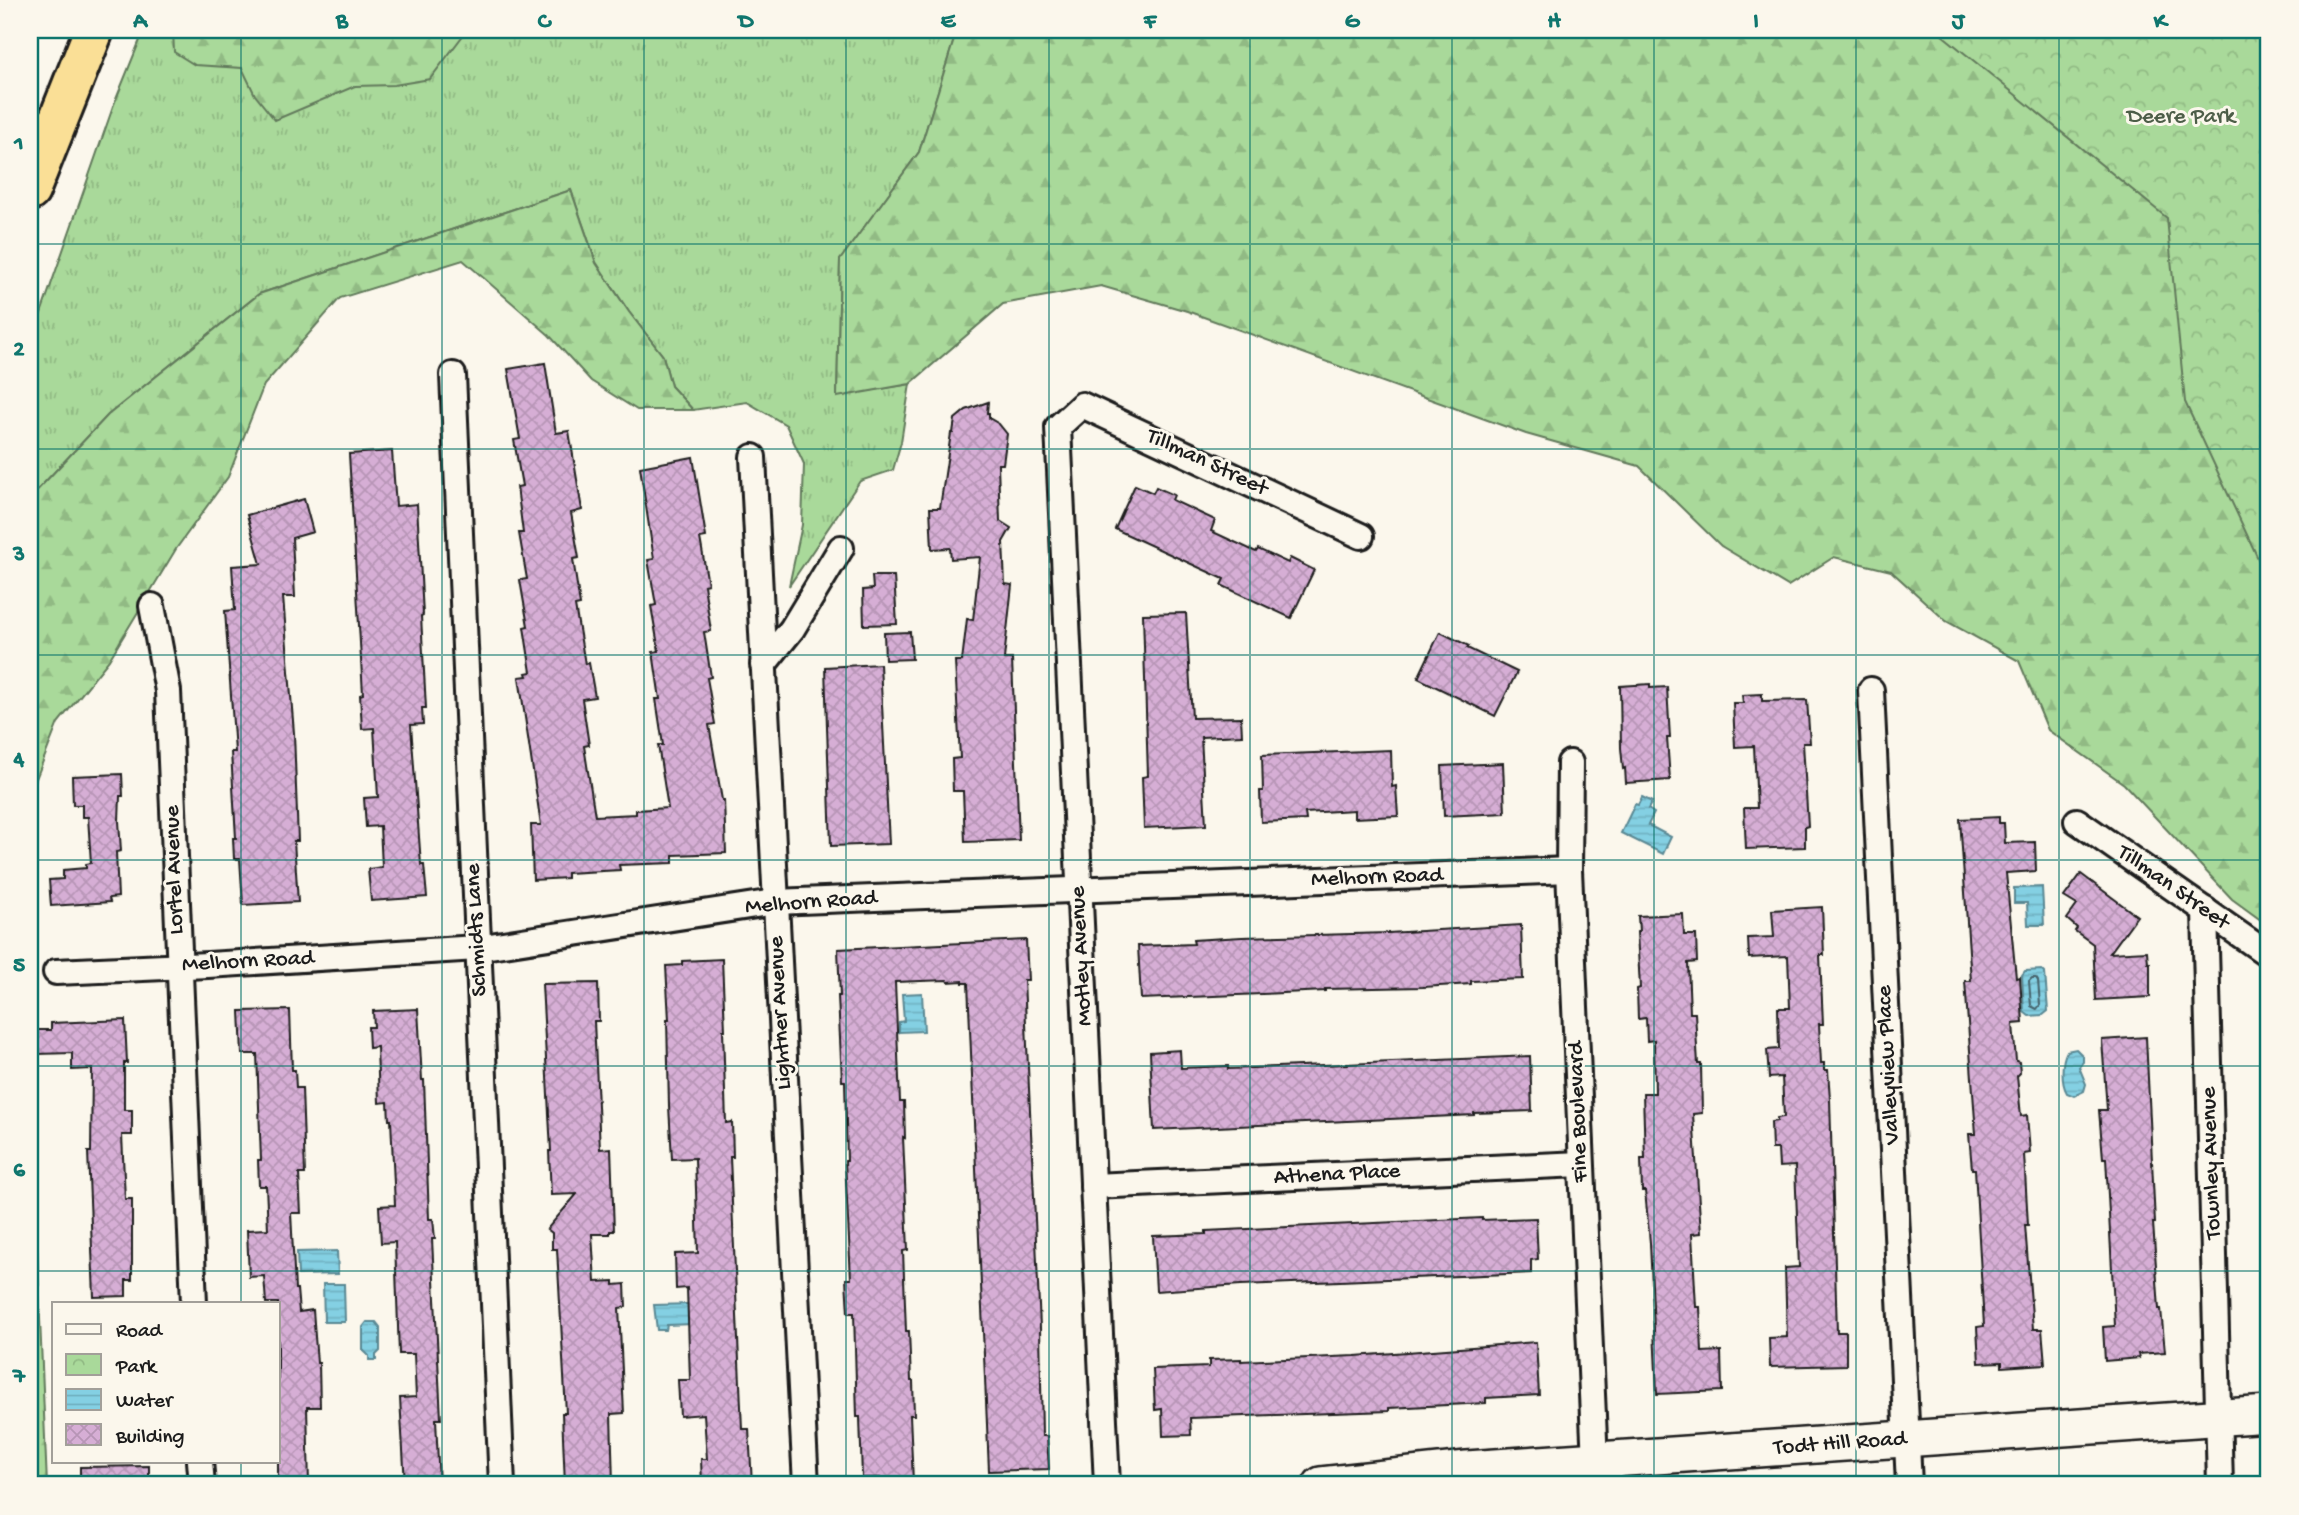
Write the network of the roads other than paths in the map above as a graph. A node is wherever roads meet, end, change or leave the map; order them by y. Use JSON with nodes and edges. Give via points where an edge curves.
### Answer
{"nodes":[{"id":1,"x":94,"y":30,"type":"edge"},
{"id":2,"x":30,"y":191,"type":"edge"},
{"id":3,"x":453,"y":375,"type":"dead end"},
{"id":4,"x":1058,"y":427,"type":"joint"},
{"id":5,"x":753,"y":457,"type":"dead end"},
{"id":6,"x":1362,"y":536,"type":"dead end"},
{"id":7,"x":841,"y":548,"type":"dead end"},
{"id":8,"x":152,"y":606,"type":"dead end"},
{"id":9,"x":763,"y":665,"type":"junction"},
{"id":10,"x":1871,"y":690,"type":"dead end"},
{"id":11,"x":1570,"y":763,"type":"dead end"},
{"id":12,"x":2077,"y":821,"type":"dead end"},
{"id":13,"x":1569,"y":870,"type":"junction"},
{"id":14,"x":1079,"y":890,"type":"junction"},
{"id":15,"x":775,"y":902,"type":"junction"},
{"id":16,"x":2205,"y":910,"type":"junction"},
{"id":17,"x":477,"y":947,"type":"junction"},
{"id":18,"x":2269,"y":956,"type":"edge"},
{"id":19,"x":179,"y":966,"type":"junction"},
{"id":20,"x":55,"y":971,"type":"dead end"},
{"id":21,"x":1581,"y":1164,"type":"junction"},
{"id":22,"x":1093,"y":1186,"type":"junction"},
{"id":23,"x":194,"y":1302,"type":"edge"},
{"id":24,"x":2269,"y":1414,"type":"edge"},
{"id":25,"x":2219,"y":1417,"type":"junction"},
{"id":26,"x":1906,"y":1439,"type":"junction"},
{"id":27,"x":201,"y":1462,"type":"edge"},
{"id":28,"x":1595,"y":1473,"type":"edge"},
{"id":29,"x":1422,"y":1479,"type":"edge"},
{"id":30,"x":202,"y":1485,"type":"edge"},
{"id":31,"x":502,"y":1485,"type":"edge"},
{"id":32,"x":806,"y":1485,"type":"edge"},
{"id":33,"x":1107,"y":1485,"type":"edge"},
{"id":34,"x":1321,"y":1485,"type":"edge"},
{"id":35,"x":1909,"y":1485,"type":"edge"},
{"id":36,"x":2220,"y":1485,"type":"edge"}],
"edges":[{"from":1,"to":2,"type":"highway"},
{"from":3,"to":17,"type":"street","name":"Schmidts Lane"},
{"from":4,"to":6,"type":"street","name":"Tillman Street","via":[[1082,405]]},
{"from":4,"to":14,"type":"street","name":"Motley Avenue"},
{"from":5,"to":9,"type":"street","name":"Lightner Avenue"},
{"from":7,"to":9,"type":"street","via":[[792,629]]},
{"from":8,"to":19,"type":"street","name":"Lortel Avenue","via":[[168,691]]},
{"from":9,"to":15,"type":"street","name":"Lightner Avenue"},
{"from":10,"to":26,"type":"street","name":"Valleyview Place"},
{"from":11,"to":13,"type":"street","name":"Fine Boulevard"},
{"from":12,"to":16,"type":"street","name":"Tillman Street"},
{"from":13,"to":14,"type":"street","name":"Melhorn Road"},
{"from":13,"to":21,"type":"street","name":"Fine Boulevard"},
{"from":14,"to":15,"type":"street","name":"Melhorn Road"},
{"from":14,"to":22,"type":"street","name":"Motley Avenue"},
{"from":15,"to":17,"type":"street","name":"Melhorn Road"},
{"from":15,"to":32,"type":"street","name":"Lightner Avenue"},
{"from":16,"to":18,"type":"street","name":"Tillman Street"},
{"from":16,"to":25,"type":"street","name":"Townley Avenue"},
{"from":17,"to":19,"type":"street","name":"Melhorn Road"},
{"from":17,"to":31,"type":"street","name":"Schmidts Lane"},
{"from":19,"to":20,"type":"street","name":"Melhorn Road"},
{"from":19,"to":23,"type":"street","name":"Lortel Avenue"},
{"from":21,"to":22,"type":"street","name":"Athena Place"},
{"from":21,"to":28,"type":"street","name":"Fine Boulevard"},
{"from":22,"to":33,"type":"street","name":"Motley Avenue"},
{"from":24,"to":25,"type":"street","name":"Todt Hill Road"},
{"from":25,"to":26,"type":"street","name":"Todt Hill Road"},
{"from":25,"to":36,"type":"street","name":"Townley Avenue"},
{"from":26,"to":28,"type":"street","name":"Todt Hill Road"},
{"from":26,"to":35,"type":"street","name":"Valleyview Place"},
{"from":27,"to":30,"type":"street"},
{"from":28,"to":29,"type":"street","name":"Todt Hill Road"},
{"from":29,"to":34,"type":"street","name":"Todt Hill Road"}]}
